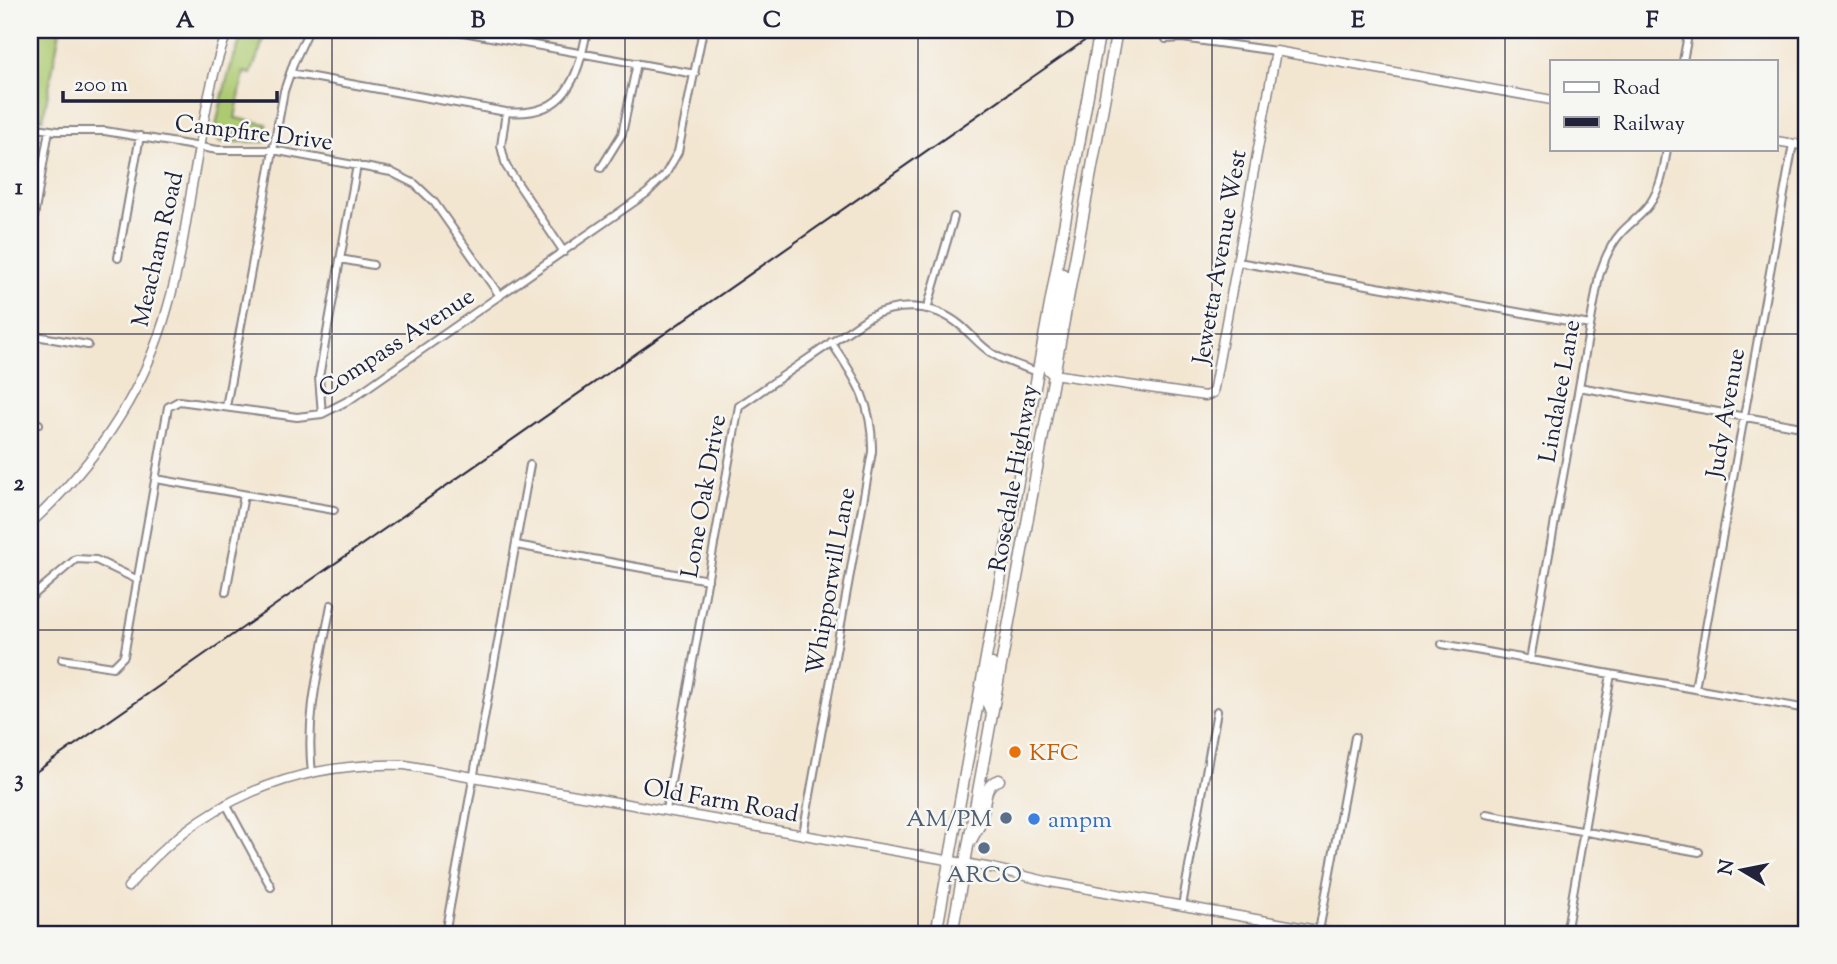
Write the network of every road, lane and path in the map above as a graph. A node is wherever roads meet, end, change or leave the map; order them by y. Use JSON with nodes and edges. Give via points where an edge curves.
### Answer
{"nodes":[{"id":1,"x":228,"y":30,"type":"edge"},
{"id":2,"x":309,"y":30,"type":"edge"},
{"id":3,"x":452,"y":30,"type":"edge"},
{"id":4,"x":587,"y":30,"type":"edge"},
{"id":5,"x":703,"y":30,"type":"edge"},
{"id":6,"x":1100,"y":30,"type":"edge"},
{"id":7,"x":1117,"y":30,"type":"edge"},
{"id":8,"x":1689,"y":30,"type":"edge"},
{"id":9,"x":1166,"y":39,"type":"dead end"},
{"id":10,"x":1276,"y":51,"type":"junction"},
{"id":11,"x":582,"y":53,"type":"junction"},
{"id":12,"x":1683,"y":60,"type":"edge"},
{"id":13,"x":637,"y":63,"type":"junction"},
{"id":14,"x":290,"y":73,"type":"junction"},
{"id":15,"x":695,"y":74,"type":"junction"},
{"id":16,"x":1550,"y":100,"type":"edge"},
{"id":17,"x":506,"y":112,"type":"junction"},
{"id":18,"x":30,"y":127,"type":"edge"},
{"id":19,"x":50,"y":130,"type":"junction"},
{"id":20,"x":139,"y":136,"type":"junction"},
{"id":21,"x":1778,"y":141,"type":"edge"},
{"id":22,"x":1793,"y":144,"type":"junction"},
{"id":23,"x":1807,"y":146,"type":"edge"},
{"id":24,"x":199,"y":147,"type":"junction"},
{"id":25,"x":273,"y":150,"type":"junction"},
{"id":26,"x":1667,"y":150,"type":"edge"},
{"id":27,"x":356,"y":165,"type":"junction"},
{"id":28,"x":601,"y":169,"type":"dead end"},
{"id":29,"x":1070,"y":197,"type":"junction"},
{"id":30,"x":32,"y":213,"type":"edge"},
{"id":31,"x":954,"y":217,"type":"dead end"},
{"id":32,"x":30,"y":240,"type":"edge"},
{"id":33,"x":564,"y":252,"type":"junction"},
{"id":34,"x":118,"y":258,"type":"dead end"},
{"id":35,"x":340,"y":258,"type":"junction"},
{"id":36,"x":1238,"y":262,"type":"junction"},
{"id":37,"x":373,"y":265,"type":"dead end"},
{"id":38,"x":500,"y":296,"type":"junction"},
{"id":39,"x":927,"y":309,"type":"junction"},
{"id":40,"x":1590,"y":325,"type":"junction"},
{"id":41,"x":30,"y":335,"type":"edge"},
{"id":42,"x":831,"y":342,"type":"junction"},
{"id":43,"x":88,"y":345,"type":"dead end"},
{"id":44,"x":1038,"y":372,"type":"junction"},
{"id":45,"x":1053,"y":374,"type":"junction"},
{"id":46,"x":1579,"y":387,"type":"junction"},
{"id":47,"x":226,"y":407,"type":"junction"},
{"id":48,"x":322,"y":414,"type":"junction"},
{"id":49,"x":1744,"y":416,"type":"junction"},
{"id":50,"x":30,"y":422,"type":"edge"},
{"id":51,"x":39,"y":424,"type":"dead end"},
{"id":52,"x":1807,"y":428,"type":"edge"},
{"id":53,"x":530,"y":465,"type":"dead end"},
{"id":54,"x":156,"y":479,"type":"junction"},
{"id":55,"x":1034,"y":481,"type":"junction"},
{"id":56,"x":244,"y":495,"type":"junction"},
{"id":57,"x":334,"y":510,"type":"dead end"},
{"id":58,"x":30,"y":524,"type":"edge"},
{"id":59,"x":516,"y":545,"type":"junction"},
{"id":60,"x":138,"y":580,"type":"junction"},
{"id":61,"x":708,"y":580,"type":"junction"},
{"id":62,"x":226,"y":592,"type":"dead end"},
{"id":63,"x":997,"y":597,"type":"junction"},
{"id":64,"x":30,"y":598,"type":"edge"},
{"id":65,"x":331,"y":605,"type":"dead end"},
{"id":66,"x":1442,"y":644,"type":"dead end"},
{"id":67,"x":62,"y":659,"type":"dead end"},
{"id":68,"x":1530,"y":660,"type":"junction"},
{"id":69,"x":1611,"y":674,"type":"junction"},
{"id":70,"x":1695,"y":689,"type":"junction"},
{"id":71,"x":1807,"y":709,"type":"edge"},
{"id":72,"x":1217,"y":711,"type":"dead end"},
{"id":73,"x":992,"y":713,"type":"junction"},
{"id":74,"x":1354,"y":737,"type":"dead end"},
{"id":75,"x":312,"y":772,"type":"junction"},
{"id":76,"x":474,"y":775,"type":"junction"},
{"id":77,"x":999,"y":780,"type":"dead end"},
{"id":78,"x":226,"y":804,"type":"junction"},
{"id":79,"x":666,"y":810,"type":"junction"},
{"id":80,"x":1486,"y":814,"type":"dead end"},
{"id":81,"x":1585,"y":831,"type":"junction"},
{"id":82,"x":803,"y":834,"type":"junction"},
{"id":83,"x":968,"y":845,"type":"junction"},
{"id":84,"x":1699,"y":852,"type":"dead end"},
{"id":85,"x":949,"y":861,"type":"junction"},
{"id":86,"x":965,"y":863,"type":"junction"},
{"id":87,"x":128,"y":887,"type":"dead end"},
{"id":88,"x":271,"y":887,"type":"dead end"},
{"id":89,"x":1182,"y":906,"type":"junction"},
{"id":90,"x":1319,"y":931,"type":"junction"},
{"id":91,"x":445,"y":934,"type":"edge"},
{"id":92,"x":936,"y":934,"type":"edge"},
{"id":93,"x":951,"y":934,"type":"edge"},
{"id":94,"x":1339,"y":934,"type":"edge"},
{"id":95,"x":1566,"y":934,"type":"edge"}],
"edges":[{"from":1,"to":24,"type":"street","name":"Meacham Road"},
{"from":2,"to":14,"type":"street"},
{"from":3,"to":11,"type":"street"},
{"from":4,"to":11,"type":"street"},
{"from":5,"to":15,"type":"street","name":"Compass Avenue"},
{"from":6,"to":29,"type":"main road","name":"Rosedale Highway","bridge":true},
{"from":7,"to":45,"type":"main road","name":"Rosedale Highway"},
{"from":8,"to":12,"type":"street"},
{"from":9,"to":10,"type":"street"},
{"from":10,"to":16,"type":"street"},
{"from":10,"to":36,"type":"street","name":"Jewetta Avenue West"},
{"from":11,"to":13,"type":"street"},
{"from":11,"to":17,"type":"street","via":[[573,81],[550,105]]},
{"from":13,"to":15,"type":"street"},
{"from":13,"to":28,"type":"street","via":[[622,134]]},
{"from":14,"to":17,"type":"street"},
{"from":14,"to":25,"type":"street"},
{"from":15,"to":33,"type":"street","name":"Compass Avenue","via":[[682,139],[665,175]]},
{"from":17,"to":33,"type":"street","via":[[501,145],[506,166]]},
{"from":18,"to":19,"type":"street","name":"Campfire Drive"},
{"from":19,"to":20,"type":"street","name":"Campfire Drive"},
{"from":19,"to":30,"type":"street"},
{"from":20,"to":24,"type":"street","name":"Campfire Drive"},
{"from":20,"to":34,"type":"street"},
{"from":21,"to":22,"type":"street"},
{"from":22,"to":23,"type":"street"},
{"from":22,"to":49,"type":"street","name":"Judy Avenue"},
{"from":24,"to":25,"type":"street","name":"Campfire Drive"},
{"from":24,"to":58,"type":"street","name":"Meacham Road","via":[[176,276],[150,359],[103,442],[69,486]]},
{"from":25,"to":27,"type":"street","name":"Campfire Drive"},
{"from":25,"to":47,"type":"street"},
{"from":26,"to":40,"type":"street","name":"Lindalee Lane","via":[[1654,197],[1608,251]]},
{"from":27,"to":35,"type":"street"},
{"from":27,"to":38,"type":"street","name":"Campfire Drive","via":[[391,172],[425,192]]},
{"from":29,"to":44,"type":"main road","name":"Rosedale Highway"},
{"from":29,"to":45,"type":"main road","via":[[1070,234],[1046,365]]},
{"from":30,"to":32,"type":"street"},
{"from":31,"to":39,"type":"street"},
{"from":33,"to":38,"type":"street","name":"Compass Avenue"},
{"from":35,"to":37,"type":"street"},
{"from":35,"to":48,"type":"street","via":[[319,377]]},
{"from":36,"to":40,"type":"street"},
{"from":36,"to":45,"type":"street","name":"Jewetta Avenue West","via":[[1213,393],[1205,396]]},
{"from":38,"to":48,"type":"street","name":"Compass Avenue","via":[[345,404]]},
{"from":39,"to":42,"type":"street","name":"Lone Oak Drive","via":[[879,312]]},
{"from":39,"to":44,"type":"street","name":"Lone Oak Drive","via":[[951,318],[995,355]]},
{"from":40,"to":46,"type":"street","name":"Lindalee Lane"},
{"from":41,"to":43,"type":"street"},
{"from":42,"to":61,"type":"street","name":"Lone Oak Drive","via":[[739,407]]},
{"from":42,"to":82,"type":"street","name":"Whipporwill Lane","via":[[866,401],[872,452]]},
{"from":44,"to":55,"type":"main road","via":[[1045,386],[1032,460]]},
{"from":44,"to":63,"type":"main road","name":"Rosedale Highway"},
{"from":45,"to":55,"type":"main road","name":"Rosedale Highway"},
{"from":46,"to":49,"type":"street"},
{"from":46,"to":68,"type":"street","name":"Lindalee Lane"},
{"from":47,"to":48,"type":"street","name":"Compass Avenue","via":[[285,417]]},
{"from":47,"to":54,"type":"street","name":"Compass Avenue","via":[[179,401],[168,407]]},
{"from":49,"to":52,"type":"street"},
{"from":49,"to":70,"type":"street","name":"Judy Avenue"},
{"from":50,"to":51,"type":"street"},
{"from":53,"to":59,"type":"street"},
{"from":54,"to":56,"type":"street"},
{"from":54,"to":60,"type":"street","name":"Compass Avenue"},
{"from":55,"to":73,"type":"main road","name":"Rosedale Highway"},
{"from":56,"to":57,"type":"street"},
{"from":56,"to":62,"type":"street"},
{"from":59,"to":61,"type":"street"},
{"from":59,"to":76,"type":"street"},
{"from":60,"to":64,"type":"street","via":[[96,560],[76,559]]},
{"from":60,"to":67,"type":"street","name":"Compass Avenue","via":[[124,656],[113,667]]},
{"from":61,"to":79,"type":"street","name":"Lone Oak Drive"},
{"from":63,"to":73,"type":"main road","via":[[999,621],[987,702]]},
{"from":63,"to":85,"type":"main road","name":"Rosedale Highway"},
{"from":65,"to":75,"type":"street","via":[[311,718]]},
{"from":66,"to":68,"type":"street"},
{"from":68,"to":69,"type":"street"},
{"from":69,"to":70,"type":"street"},
{"from":69,"to":81,"type":"street"},
{"from":70,"to":71,"type":"street"},
{"from":72,"to":89,"type":"street"},
{"from":73,"to":83,"type":"main road","name":"Rosedale Highway"},
{"from":74,"to":90,"type":"street"},
{"from":75,"to":76,"type":"street","name":"Old Farm Road","via":[[383,764]]},
{"from":75,"to":78,"type":"street","name":"Old Farm Road"},
{"from":76,"to":79,"type":"street","name":"Old Farm Road"},
{"from":76,"to":91,"type":"street"},
{"from":77,"to":83,"type":"main road","via":[[988,787],[981,823]]},
{"from":78,"to":87,"type":"street","name":"Old Farm Road","via":[[166,847]]},
{"from":78,"to":88,"type":"street"},
{"from":79,"to":82,"type":"street","name":"Old Farm Road"},
{"from":80,"to":81,"type":"street"},
{"from":81,"to":84,"type":"street"},
{"from":81,"to":95,"type":"street"},
{"from":82,"to":85,"type":"street","name":"Old Farm Road"},
{"from":83,"to":86,"type":"main road","name":"Rosedale Highway"},
{"from":85,"to":86,"type":"street","name":"Old Farm Road"},
{"from":85,"to":92,"type":"main road","name":"Rosedale Highway"},
{"from":86,"to":89,"type":"street","name":"Old Farm Road"},
{"from":86,"to":93,"type":"main road","name":"Rosedale Highway"},
{"from":89,"to":90,"type":"street","name":"Old Farm Road"},
{"from":90,"to":94,"type":"street","name":"Old Farm Road"}]}
